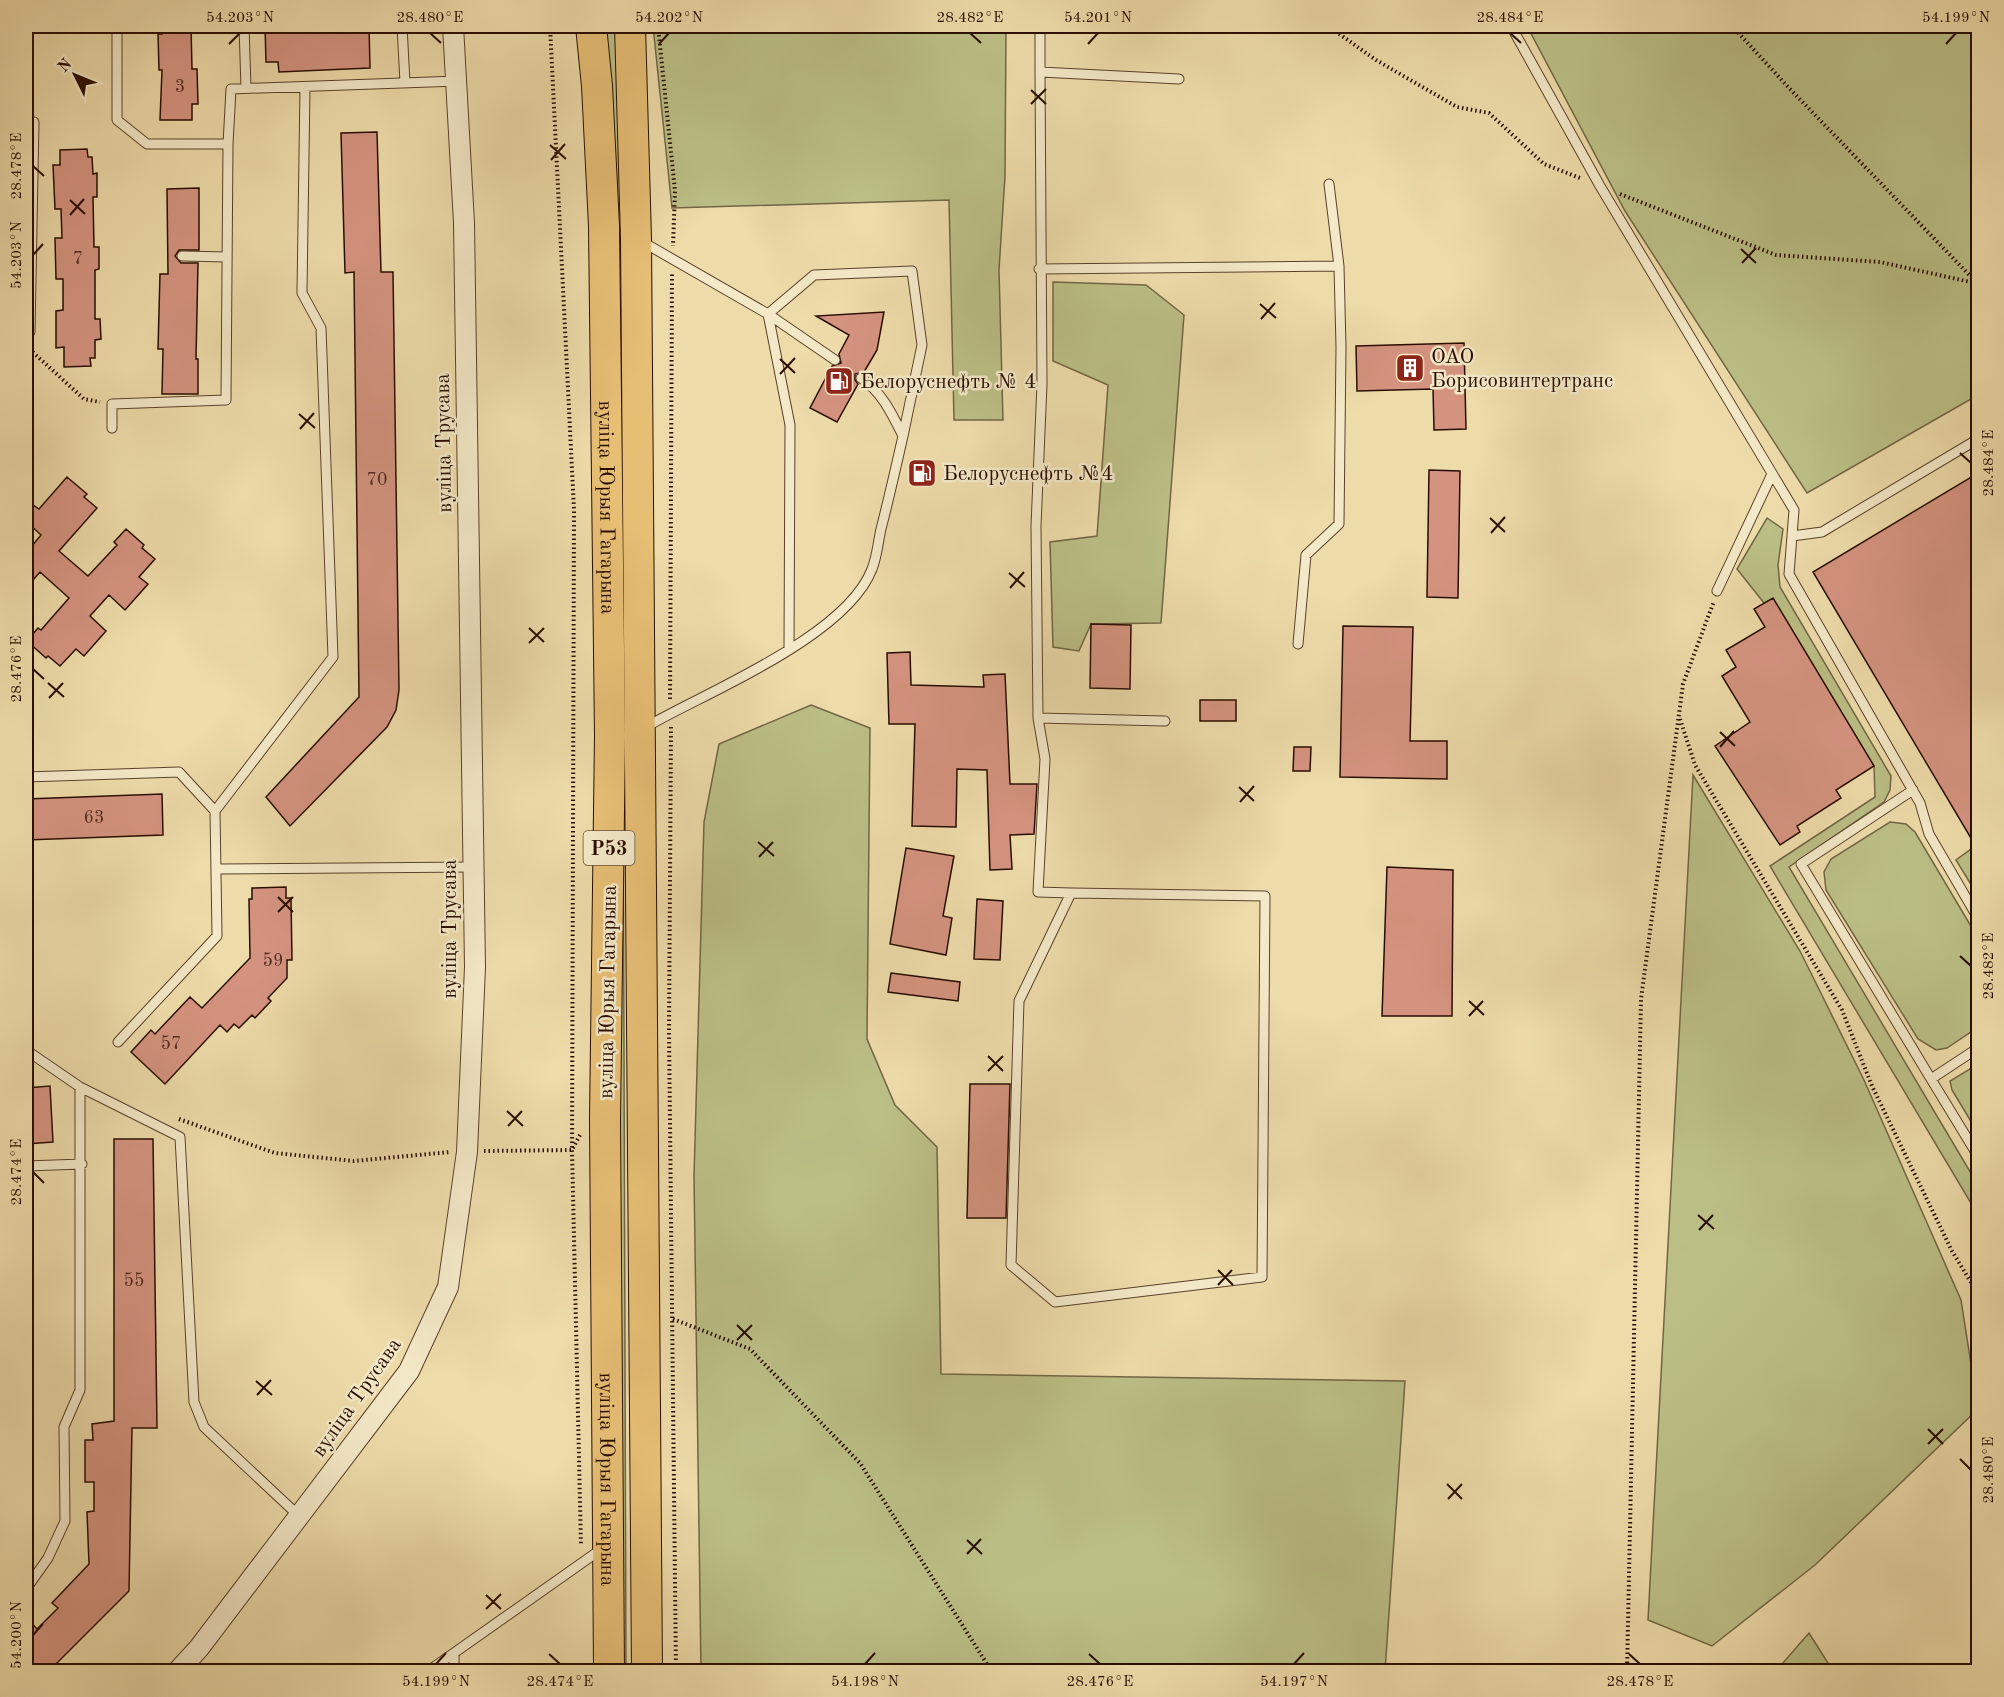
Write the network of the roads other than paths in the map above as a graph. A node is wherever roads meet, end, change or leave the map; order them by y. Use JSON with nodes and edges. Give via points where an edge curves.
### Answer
{"nodes":[{"id":1,"x":244,"y":26,"type":"edge"},
{"id":2,"x":402,"y":26,"type":"edge"},
{"id":3,"x":453,"y":26,"type":"edge"},
{"id":4,"x":591,"y":26,"type":"edge"},
{"id":5,"x":630,"y":26,"type":"edge"},
{"id":6,"x":1040,"y":26,"type":"edge"},
{"id":7,"x":1510,"y":26,"type":"edge"},
{"id":8,"x":117,"y":30,"type":"dead end"},
{"id":9,"x":1040,"y":72,"type":"junction"},
{"id":10,"x":1179,"y":79,"type":"dead end"},
{"id":11,"x":405,"y":83,"type":"junction"},
{"id":12,"x":305,"y":87,"type":"junction"},
{"id":13,"x":246,"y":88,"type":"junction"},
{"id":14,"x":458,"y":89,"type":"junction"},
{"id":15,"x":34,"y":122,"type":"dead end"},
{"id":16,"x":228,"y":144,"type":"junction"},
{"id":17,"x":1329,"y":184,"type":"dead end"},
{"id":18,"x":636,"y":239,"type":"junction"},
{"id":19,"x":182,"y":256,"type":"dead end"},
{"id":20,"x":227,"y":257,"type":"junction"},
{"id":21,"x":1339,"y":266,"type":"junction"},
{"id":22,"x":1039,"y":269,"type":"junction"},
{"id":23,"x":768,"y":314,"type":"junction"},
{"id":24,"x":26,"y":332,"type":"edge"},
{"id":25,"x":836,"y":360,"type":"dead end"},
{"id":26,"x":861,"y":378,"type":"dead end"},
{"id":27,"x":112,"y":428,"type":"dead end"},
{"id":28,"x":903,"y":435,"type":"junction"},
{"id":29,"x":1978,"y":439,"type":"edge"},
{"id":30,"x":1772,"y":474,"type":"junction"},
{"id":31,"x":1792,"y":536,"type":"junction"},
{"id":32,"x":1717,"y":591,"type":"road end"},
{"id":33,"x":1298,"y":644,"type":"dead end"},
{"id":34,"x":789,"y":650,"type":"junction"},
{"id":35,"x":1038,"y":718,"type":"junction"},
{"id":36,"x":1165,"y":721,"type":"dead end"},
{"id":37,"x":639,"y":731,"type":"junction"},
{"id":38,"x":26,"y":777,"type":"edge"},
{"id":39,"x":1913,"y":790,"type":"junction"},
{"id":40,"x":215,"y":811,"type":"junction"},
{"id":41,"x":473,"y":867,"type":"junction"},
{"id":42,"x":218,"y":869,"type":"junction"},
{"id":43,"x":1071,"y":893,"type":"junction"},
{"id":44,"x":1978,"y":918,"type":"edge"},
{"id":45,"x":118,"y":1042,"type":"dead end"},
{"id":46,"x":1978,"y":1048,"type":"edge"},
{"id":47,"x":26,"y":1050,"type":"edge"},
{"id":48,"x":1930,"y":1079,"type":"junction"},
{"id":49,"x":80,"y":1087,"type":"junction"},
{"id":50,"x":1978,"y":1156,"type":"edge"},
{"id":51,"x":82,"y":1164,"type":"junction"},
{"id":52,"x":26,"y":1166,"type":"edge"},
{"id":53,"x":299,"y":1516,"type":"junction"},
{"id":54,"x":595,"y":1546,"type":"junction"},
{"id":55,"x":26,"y":1589,"type":"edge"},
{"id":56,"x":454,"y":1654,"type":"junction"},
{"id":57,"x":177,"y":1671,"type":"edge"},
{"id":58,"x":427,"y":1671,"type":"edge"},
{"id":59,"x":454,"y":1671,"type":"edge"},
{"id":60,"x":609,"y":1671,"type":"edge"},
{"id":61,"x":647,"y":1671,"type":"edge"}],
"edges":[{"from":1,"to":13,"type":"lane"},
{"from":2,"to":11,"type":"lane"},
{"from":3,"to":14,"type":"street","name":"вуліца Трусава"},
{"from":4,"to":54,"type":"main road","name":"вуліца Юрыя Гагарына","number":"Р53","via":[[605,285],[610,735]]},
{"from":5,"to":18,"type":"main road","name":"вуліца Юрыя Гагарына","number":"Р53"},
{"from":6,"to":9,"type":"lane"},
{"from":7,"to":30,"type":"lane","via":[[1600,186]]},
{"from":8,"to":16,"type":"lane","via":[[117,120],[147,144]]},
{"from":9,"to":10,"type":"lane"},
{"from":9,"to":22,"type":"lane"},
{"from":11,"to":12,"type":"lane"},
{"from":11,"to":14,"type":"lane"},
{"from":12,"to":13,"type":"lane"},
{"from":12,"to":40,"type":"lane","via":[[302,293],[321,328],[333,657]]},
{"from":13,"to":16,"type":"lane","via":[[231,89]]},
{"from":14,"to":41,"type":"street","name":"вуліца Трусава","via":[[464,223]]},
{"from":15,"to":24,"type":"lane","via":[[30,332]]},
{"from":16,"to":20,"type":"lane"},
{"from":17,"to":21,"type":"lane"},
{"from":18,"to":23,"type":"lane"},
{"from":18,"to":37,"type":"main road","name":"вуліца Юрыя Гагарына","number":"Р53"},
{"from":19,"to":20,"type":"lane"},
{"from":20,"to":27,"type":"lane","via":[[226,399],[112,404]]},
{"from":21,"to":22,"type":"lane"},
{"from":21,"to":33,"type":"lane","via":[[1339,524],[1306,555]]},
{"from":22,"to":35,"type":"lane","via":[[1042,384],[1036,526]]},
{"from":23,"to":25,"type":"lane"},
{"from":23,"to":28,"type":"lane","via":[[814,275],[912,271],[922,345]]},
{"from":23,"to":34,"type":"lane","via":[[790,426]]},
{"from":26,"to":28,"type":"lane","via":[[884,401]]},
{"from":28,"to":34,"type":"lane","via":[[872,570],[836,616]]},
{"from":29,"to":31,"type":"lane","via":[[1821,532]]},
{"from":30,"to":31,"type":"lane","via":[[1794,510]]},
{"from":30,"to":32,"type":"lane"},
{"from":31,"to":39,"type":"lane","via":[[1789,574]]},
{"from":34,"to":37,"type":"lane","via":[[727,687]]},
{"from":35,"to":36,"type":"lane"},
{"from":35,"to":43,"type":"lane","via":[[1045,759],[1038,892]]},
{"from":37,"to":61,"type":"main road","name":"вуліца Юрыя Гагарына","number":"Р53"},
{"from":38,"to":40,"type":"lane","via":[[179,772]]},
{"from":39,"to":44,"type":"lane","via":[[1929,834]]},
{"from":39,"to":48,"type":"lane","via":[[1801,864]]},
{"from":40,"to":42,"type":"lane"},
{"from":41,"to":42,"type":"lane"},
{"from":41,"to":53,"type":"street","name":"вуліца Трусава","via":[[475,967],[467,1152],[448,1287],[409,1371]]},
{"from":42,"to":45,"type":"lane","via":[[217,936]]},
{"from":43,"to":43,"type":"lane","via":[[1265,896],[1262,1277],[1055,1302],[1011,1265],[1020,1000]]},
{"from":46,"to":48,"type":"lane"},
{"from":47,"to":49,"type":"lane"},
{"from":48,"to":50,"type":"lane"},
{"from":49,"to":51,"type":"lane"},
{"from":49,"to":53,"type":"lane","via":[[180,1137],[194,1402],[204,1427]]},
{"from":51,"to":52,"type":"lane"},
{"from":51,"to":55,"type":"lane","via":[[80,1390],[64,1427],[65,1521],[48,1558]]},
{"from":53,"to":57,"type":"street","name":"вуліца Трусава","via":[[199,1648]]},
{"from":54,"to":56,"type":"lane"},
{"from":54,"to":60,"type":"main road","name":"вуліца Юрыя Гагарына","number":"Р53"},
{"from":56,"to":58,"type":"lane"},
{"from":56,"to":59,"type":"lane"}]}
